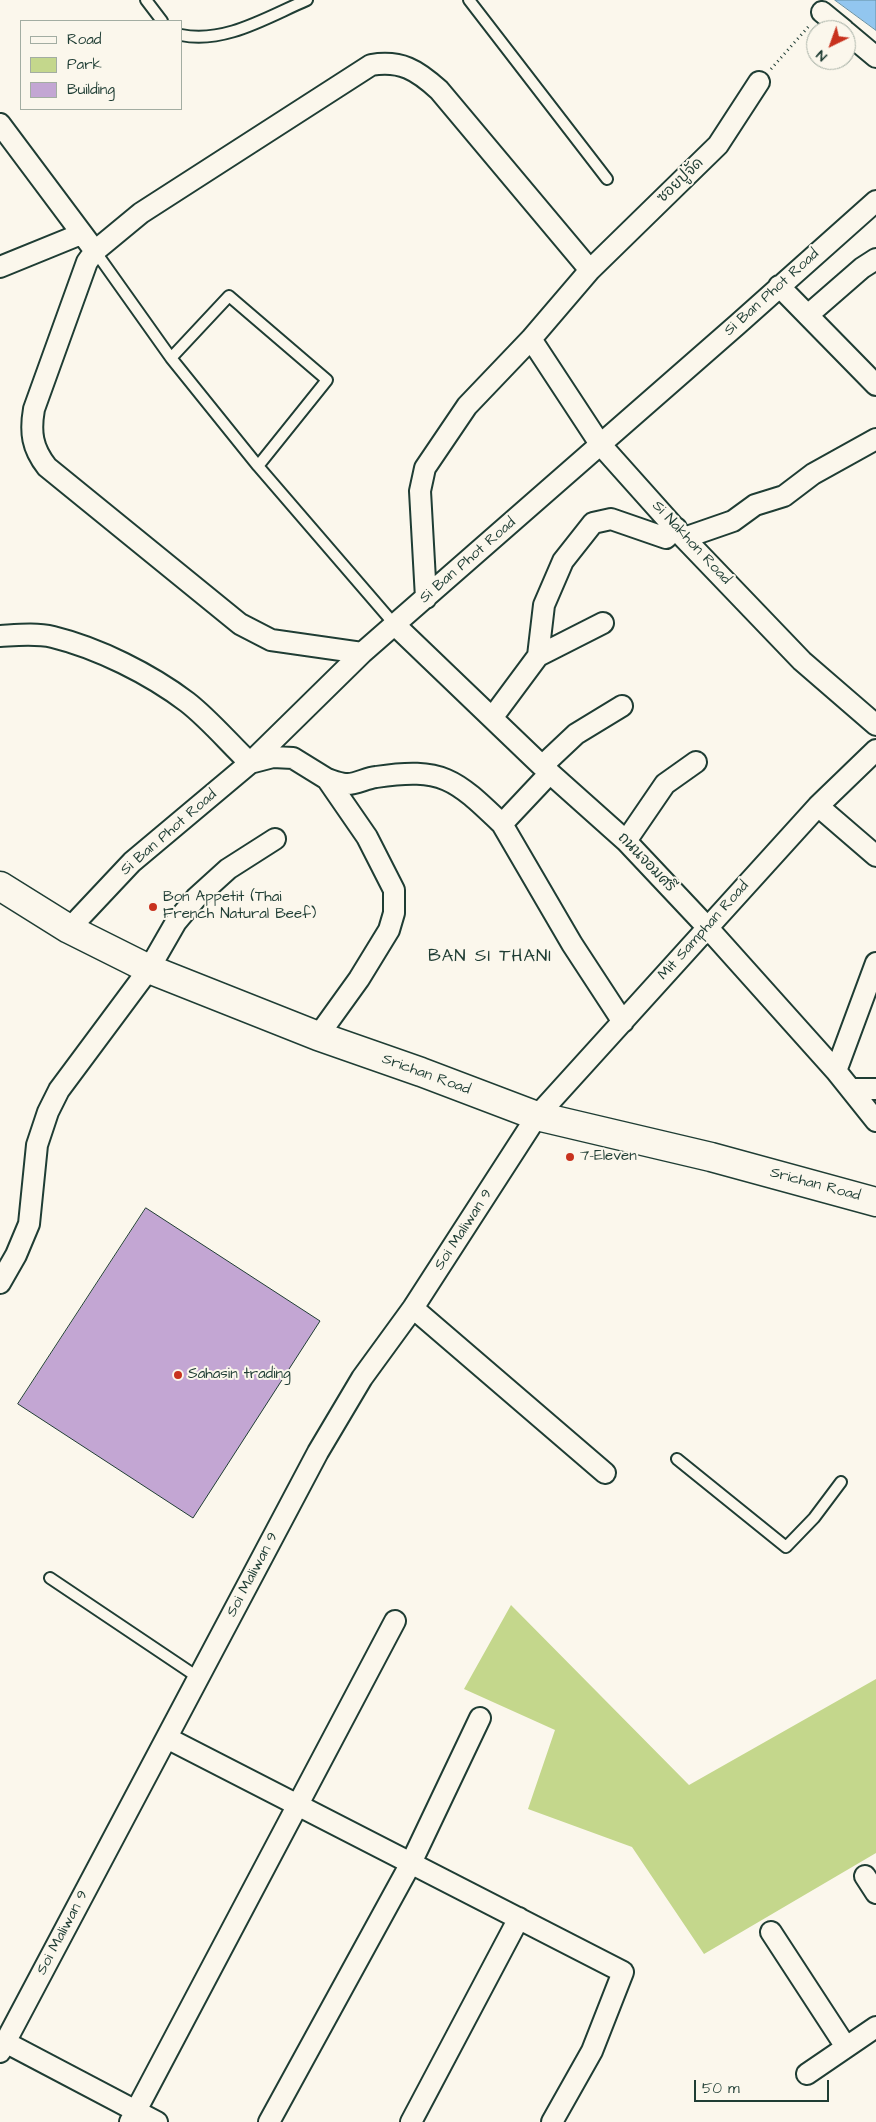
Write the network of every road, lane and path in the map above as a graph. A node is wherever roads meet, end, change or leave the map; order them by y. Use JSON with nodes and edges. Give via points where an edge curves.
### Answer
{"nodes":[{"id":1,"x":146,"y":0,"type":"edge"},
{"id":2,"x":307,"y":0,"type":"edge"},
{"id":3,"x":469,"y":0,"type":"edge"},
{"id":4,"x":822,"y":12,"type":"joint"},
{"id":5,"x":161,"y":20,"type":"edge"},
{"id":6,"x":832,"y":20,"type":"edge"},
{"id":7,"x":182,"y":35,"type":"edge"},
{"id":8,"x":856,"y":40,"type":"edge"},
{"id":9,"x":876,"y":57,"type":"edge"},
{"id":10,"x":759,"y":82,"type":"joint"},
{"id":11,"x":0,"y":124,"type":"edge"},
{"id":12,"x":607,"y":179,"type":"dead end"},
{"id":13,"x":876,"y":201,"type":"edge"},
{"id":14,"x":81,"y":234,"type":"junction"},
{"id":15,"x":95,"y":251,"type":"junction"},
{"id":16,"x":876,"y":259,"type":"edge"},
{"id":17,"x":0,"y":267,"type":"edge"},
{"id":18,"x":590,"y":270,"type":"junction"},
{"id":19,"x":780,"y":286,"type":"junction"},
{"id":20,"x":808,"y":315,"type":"junction"},
{"id":21,"x":531,"y":339,"type":"junction"},
{"id":22,"x":171,"y":358,"type":"junction"},
{"id":23,"x":876,"y":385,"type":"edge"},
{"id":24,"x":876,"y":438,"type":"edge"},
{"id":25,"x":600,"y":444,"type":"junction"},
{"id":26,"x":258,"y":466,"type":"junction"},
{"id":27,"x":680,"y":533,"type":"junction"},
{"id":28,"x":426,"y":598,"type":"junction"},
{"id":29,"x":603,"y":623,"type":"dead end"},
{"id":30,"x":395,"y":625,"type":"junction"},
{"id":31,"x":0,"y":636,"type":"edge"},
{"id":32,"x":362,"y":653,"type":"junction"},
{"id":33,"x":538,"y":656,"type":"junction"},
{"id":34,"x":622,"y":706,"type":"dead end"},
{"id":35,"x":492,"y":718,"type":"junction"},
{"id":36,"x":876,"y":725,"type":"edge"},
{"id":37,"x":876,"y":750,"type":"edge"},
{"id":38,"x":696,"y":762,"type":"dead end"},
{"id":39,"x":250,"y":763,"type":"junction"},
{"id":40,"x":546,"y":769,"type":"junction"},
{"id":41,"x":327,"y":779,"type":"junction"},
{"id":42,"x":818,"y":806,"type":"junction"},
{"id":43,"x":502,"y":824,"type":"junction"},
{"id":44,"x":275,"y":839,"type":"dead end"},
{"id":45,"x":626,"y":841,"type":"junction"},
{"id":46,"x":876,"y":856,"type":"edge"},
{"id":47,"x":0,"y":886,"type":"edge"},
{"id":48,"x":707,"y":927,"type":"junction"},
{"id":49,"x":69,"y":929,"type":"junction"},
{"id":50,"x":876,"y":963,"type":"edge"},
{"id":51,"x":149,"y":969,"type":"junction"},
{"id":52,"x":623,"y":1022,"type":"junction"},
{"id":53,"x":318,"y":1036,"type":"junction"},
{"id":54,"x":836,"y":1071,"type":"junction"},
{"id":55,"x":852,"y":1089,"type":"junction"},
{"id":56,"x":876,"y":1089,"type":"edge"},
{"id":57,"x":537,"y":1116,"type":"junction"},
{"id":58,"x":876,"y":1121,"type":"edge"},
{"id":59,"x":876,"y":1202,"type":"edge"},
{"id":60,"x":0,"y":1283,"type":"edge"},
{"id":61,"x":413,"y":1308,"type":"junction"},
{"id":62,"x":677,"y":1459,"type":"dead end"},
{"id":63,"x":605,"y":1473,"type":"dead end"},
{"id":64,"x":841,"y":1482,"type":"dead end"},
{"id":65,"x":50,"y":1578,"type":"dead end"},
{"id":66,"x":395,"y":1621,"type":"dead end"},
{"id":67,"x":199,"y":1678,"type":"junction"},
{"id":68,"x":480,"y":1718,"type":"dead end"},
{"id":69,"x":167,"y":1738,"type":"junction"},
{"id":70,"x":299,"y":1805,"type":"junction"},
{"id":71,"x":411,"y":1863,"type":"junction"},
{"id":72,"x":865,"y":1876,"type":"dead end"},
{"id":73,"x":876,"y":1893,"type":"edge"},
{"id":74,"x":519,"y":1918,"type":"junction"},
{"id":75,"x":771,"y":1932,"type":"dead end"},
{"id":76,"x":876,"y":2027,"type":"edge"},
{"id":77,"x":3,"y":2047,"type":"edge"},
{"id":78,"x":846,"y":2047,"type":"junction"},
{"id":79,"x":807,"y":2074,"type":"dead end"},
{"id":80,"x":133,"y":2116,"type":"edge"},
{"id":81,"x":157,"y":2122,"type":"edge"},
{"id":82,"x":269,"y":2122,"type":"edge"},
{"id":83,"x":411,"y":2122,"type":"edge"},
{"id":84,"x":552,"y":2122,"type":"edge"}],
"edges":[{"from":1,"to":5,"type":"lane"},
{"from":2,"to":7,"type":"lane","via":[[232,33],[198,38]]},
{"from":3,"to":12,"type":"lane"},
{"from":4,"to":6,"type":"street"},
{"from":4,"to":10,"type":"path"},
{"from":8,"to":9,"type":"street"},
{"from":10,"to":18,"type":"street","name":"ซอยปูจัด","via":[[718,145]]},
{"from":11,"to":14,"type":"street"},
{"from":13,"to":19,"type":"street","name":"Si Ban Phot Road"},
{"from":14,"to":15,"type":"street"},
{"from":14,"to":17,"type":"street"},
{"from":15,"to":18,"type":"street","via":[[141,213],[371,65],[385,62],[414,70],[439,90]]},
{"from":15,"to":22,"type":"lane"},
{"from":15,"to":32,"type":"street","via":[[87,262],[34,409],[32,433],[38,456],[47,467],[240,624],[271,640]]},
{"from":16,"to":20,"type":"street"},
{"from":18,"to":21,"type":"street","name":"ซอยปูจัด"},
{"from":19,"to":20,"type":"street"},
{"from":19,"to":25,"type":"street","name":"Si Ban Phot Road"},
{"from":20,"to":23,"type":"street"},
{"from":21,"to":25,"type":"street","name":"Si Nakhon Road"},
{"from":21,"to":28,"type":"street","name":"ซอยปูจัด","via":[[467,406],[425,468],[420,491]]},
{"from":22,"to":26,"type":"lane"},
{"from":22,"to":26,"type":"lane","via":[[230,296],[327,380]]},
{"from":24,"to":27,"type":"street","via":[[812,474],[784,496],[755,505],[733,521]]},
{"from":25,"to":27,"type":"street","name":"Si Nakhon Road"},
{"from":25,"to":28,"type":"street","name":"Si Ban Phot Road"},
{"from":26,"to":30,"type":"lane"},
{"from":27,"to":33,"type":"street","via":[[666,538],[611,519],[593,523],[563,561],[544,605]]},
{"from":27,"to":36,"type":"street","name":"Si Nakhon Road","via":[[802,661]]},
{"from":28,"to":30,"type":"street","name":"Si Ban Phot Road"},
{"from":29,"to":33,"type":"street"},
{"from":30,"to":32,"type":"street","name":"Si Ban Phot Road"},
{"from":30,"to":35,"type":"street","name":"ถนนจอมศรี"},
{"from":31,"to":39,"type":"street","via":[[34,634],[53,637],[108,656],[188,702]]},
{"from":32,"to":39,"type":"street","name":"Si Ban Phot Road"},
{"from":33,"to":35,"type":"street"},
{"from":34,"to":40,"type":"street","via":[[576,734]]},
{"from":35,"to":40,"type":"street","name":"ถนนจอมศรี"},
{"from":37,"to":42,"type":"street","name":"Mit Samphan Road"},
{"from":38,"to":45,"type":"street","via":[[665,784]]},
{"from":39,"to":41,"type":"street","via":[[273,757],[293,758]]},
{"from":39,"to":49,"type":"street","name":"Si Ban Phot Road","via":[[132,862]]},
{"from":40,"to":43,"type":"street"},
{"from":40,"to":45,"type":"street","name":"ถนนจอมศรี"},
{"from":41,"to":43,"type":"street","via":[[347,785],[391,775],[419,773],[440,776],[471,794]]},
{"from":41,"to":53,"type":"street","via":[[367,837],[394,890],[395,902],[389,930]]},
{"from":42,"to":46,"type":"street"},
{"from":42,"to":48,"type":"street","name":"Mit Samphan Road"},
{"from":43,"to":52,"type":"street","via":[[572,944]]},
{"from":44,"to":51,"type":"street","via":[[228,869],[196,898],[176,922]]},
{"from":45,"to":48,"type":"street","name":"ถนนจอมศรี"},
{"from":47,"to":49,"type":"main road","name":"Srichan Road"},
{"from":48,"to":52,"type":"street","name":"Mit Samphan Road"},
{"from":48,"to":54,"type":"street","name":"ถนนจอมศรี"},
{"from":49,"to":51,"type":"main road","name":"Srichan Road"},
{"from":50,"to":54,"type":"street"},
{"from":51,"to":53,"type":"main road","name":"Srichan Road"},
{"from":51,"to":60,"type":"street","via":[[51,1105],[37,1145],[29,1224]]},
{"from":52,"to":57,"type":"street","name":"Mit Samphan Road"},
{"from":53,"to":57,"type":"main road","name":"Srichan Road"},
{"from":54,"to":55,"type":"street","name":"ถนนจอมศรี"},
{"from":55,"to":56,"type":"street"},
{"from":55,"to":58,"type":"street","name":"ถนนจอมศรี"},
{"from":57,"to":59,"type":"main road","name":"Srichan Road","via":[[711,1157]]},
{"from":57,"to":61,"type":"street","name":"Soi Maliwan 9"},
{"from":61,"to":63,"type":"street"},
{"from":61,"to":67,"type":"street","name":"Soi Maliwan 9","via":[[362,1378],[318,1452]]},
{"from":62,"to":64,"type":"lane","via":[[786,1547],[814,1518]]},
{"from":65,"to":67,"type":"lane"},
{"from":66,"to":70,"type":"street"},
{"from":67,"to":69,"type":"street","name":"Soi Maliwan 9"},
{"from":68,"to":71,"type":"street"},
{"from":69,"to":70,"type":"street"},
{"from":69,"to":77,"type":"street","name":"Soi Maliwan 9"},
{"from":70,"to":71,"type":"street"},
{"from":70,"to":80,"type":"street"},
{"from":71,"to":74,"type":"street"},
{"from":71,"to":82,"type":"street"},
{"from":72,"to":73,"type":"street"},
{"from":74,"to":83,"type":"street"},
{"from":74,"to":84,"type":"street","via":[[623,1972],[592,2051]]},
{"from":75,"to":78,"type":"street"},
{"from":76,"to":78,"type":"street"},
{"from":77,"to":80,"type":"street"},
{"from":78,"to":79,"type":"street"},
{"from":80,"to":81,"type":"street"}]}
